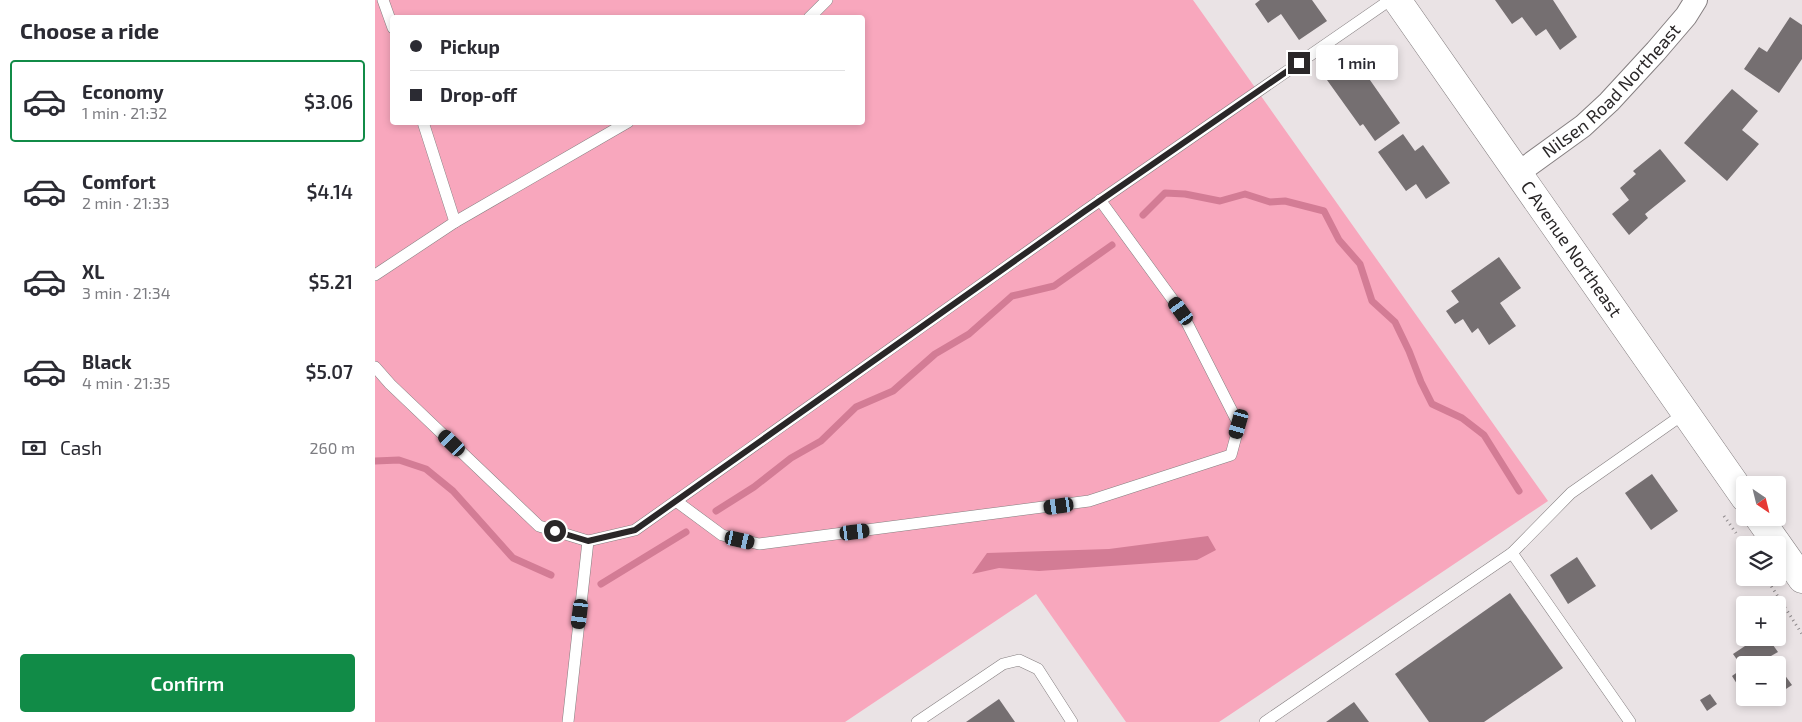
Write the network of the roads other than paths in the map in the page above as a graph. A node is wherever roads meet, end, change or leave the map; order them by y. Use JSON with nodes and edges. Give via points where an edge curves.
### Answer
{"nodes":[{"id":1,"x":383,"y":0,"type":"edge"},
{"id":2,"x":827,"y":0,"type":"edge"},
{"id":3,"x":1389,"y":0,"type":"edge"},
{"id":4,"x":1397,"y":0,"type":"edge"},
{"id":5,"x":1696,"y":0,"type":"edge"},
{"id":6,"x":812,"y":15,"type":"edge"},
{"id":7,"x":390,"y":20,"type":"edge"},
{"id":8,"x":424,"y":125,"type":"edge"},
{"id":9,"x":623,"y":125,"type":"edge"},
{"id":10,"x":1518,"y":173,"type":"junction"},
{"id":11,"x":1100,"y":200,"type":"junction"},
{"id":12,"x":455,"y":222,"type":"junction"},
{"id":13,"x":375,"y":275,"type":"edge"},
{"id":14,"x":375,"y":367,"type":"edge"},
{"id":15,"x":1685,"y":413,"type":"junction"},
{"id":16,"x":1736,"y":485,"type":"edge"},
{"id":17,"x":676,"y":501,"type":"junction"},
{"id":18,"x":1765,"y":526,"type":"edge"},
{"id":19,"x":588,"y":541,"type":"junction"},
{"id":20,"x":1512,"y":553,"type":"junction"},
{"id":21,"x":1802,"y":580,"type":"edge"},
{"id":22,"x":568,"y":722,"type":"edge"},
{"id":23,"x":917,"y":722,"type":"edge"},
{"id":24,"x":1072,"y":722,"type":"edge"},
{"id":25,"x":1265,"y":722,"type":"edge"},
{"id":26,"x":1630,"y":722,"type":"edge"}],
"edges":[{"from":1,"to":7,"type":"lane"},
{"from":2,"to":6,"type":"lane"},
{"from":3,"to":11,"type":"lane"},
{"from":4,"to":10,"type":"street","name":"C Avenue Northeast"},
{"from":5,"to":10,"type":"street","name":"Nilsen Road Northeast","via":[[1657,51],[1609,102],[1583,126]]},
{"from":8,"to":12,"type":"lane"},
{"from":9,"to":12,"type":"lane"},
{"from":10,"to":15,"type":"street","name":"C Avenue Northeast"},
{"from":11,"to":17,"type":"lane"},
{"from":11,"to":17,"type":"lane","via":[[1181,311],[1239,424],[1231,455],[1089,501],[759,544],[722,535]]},
{"from":12,"to":13,"type":"lane"},
{"from":14,"to":19,"type":"lane","via":[[539,526]]},
{"from":15,"to":16,"type":"street","name":"C Avenue Northeast"},
{"from":15,"to":20,"type":"lane","via":[[1571,493]]},
{"from":17,"to":19,"type":"lane","via":[[635,530]]},
{"from":18,"to":21,"type":"street"},
{"from":19,"to":22,"type":"lane"},
{"from":20,"to":25,"type":"lane"},
{"from":20,"to":26,"type":"lane"},
{"from":23,"to":24,"type":"lane","via":[[1003,664],[1019,660],[1038,669]]}]}
